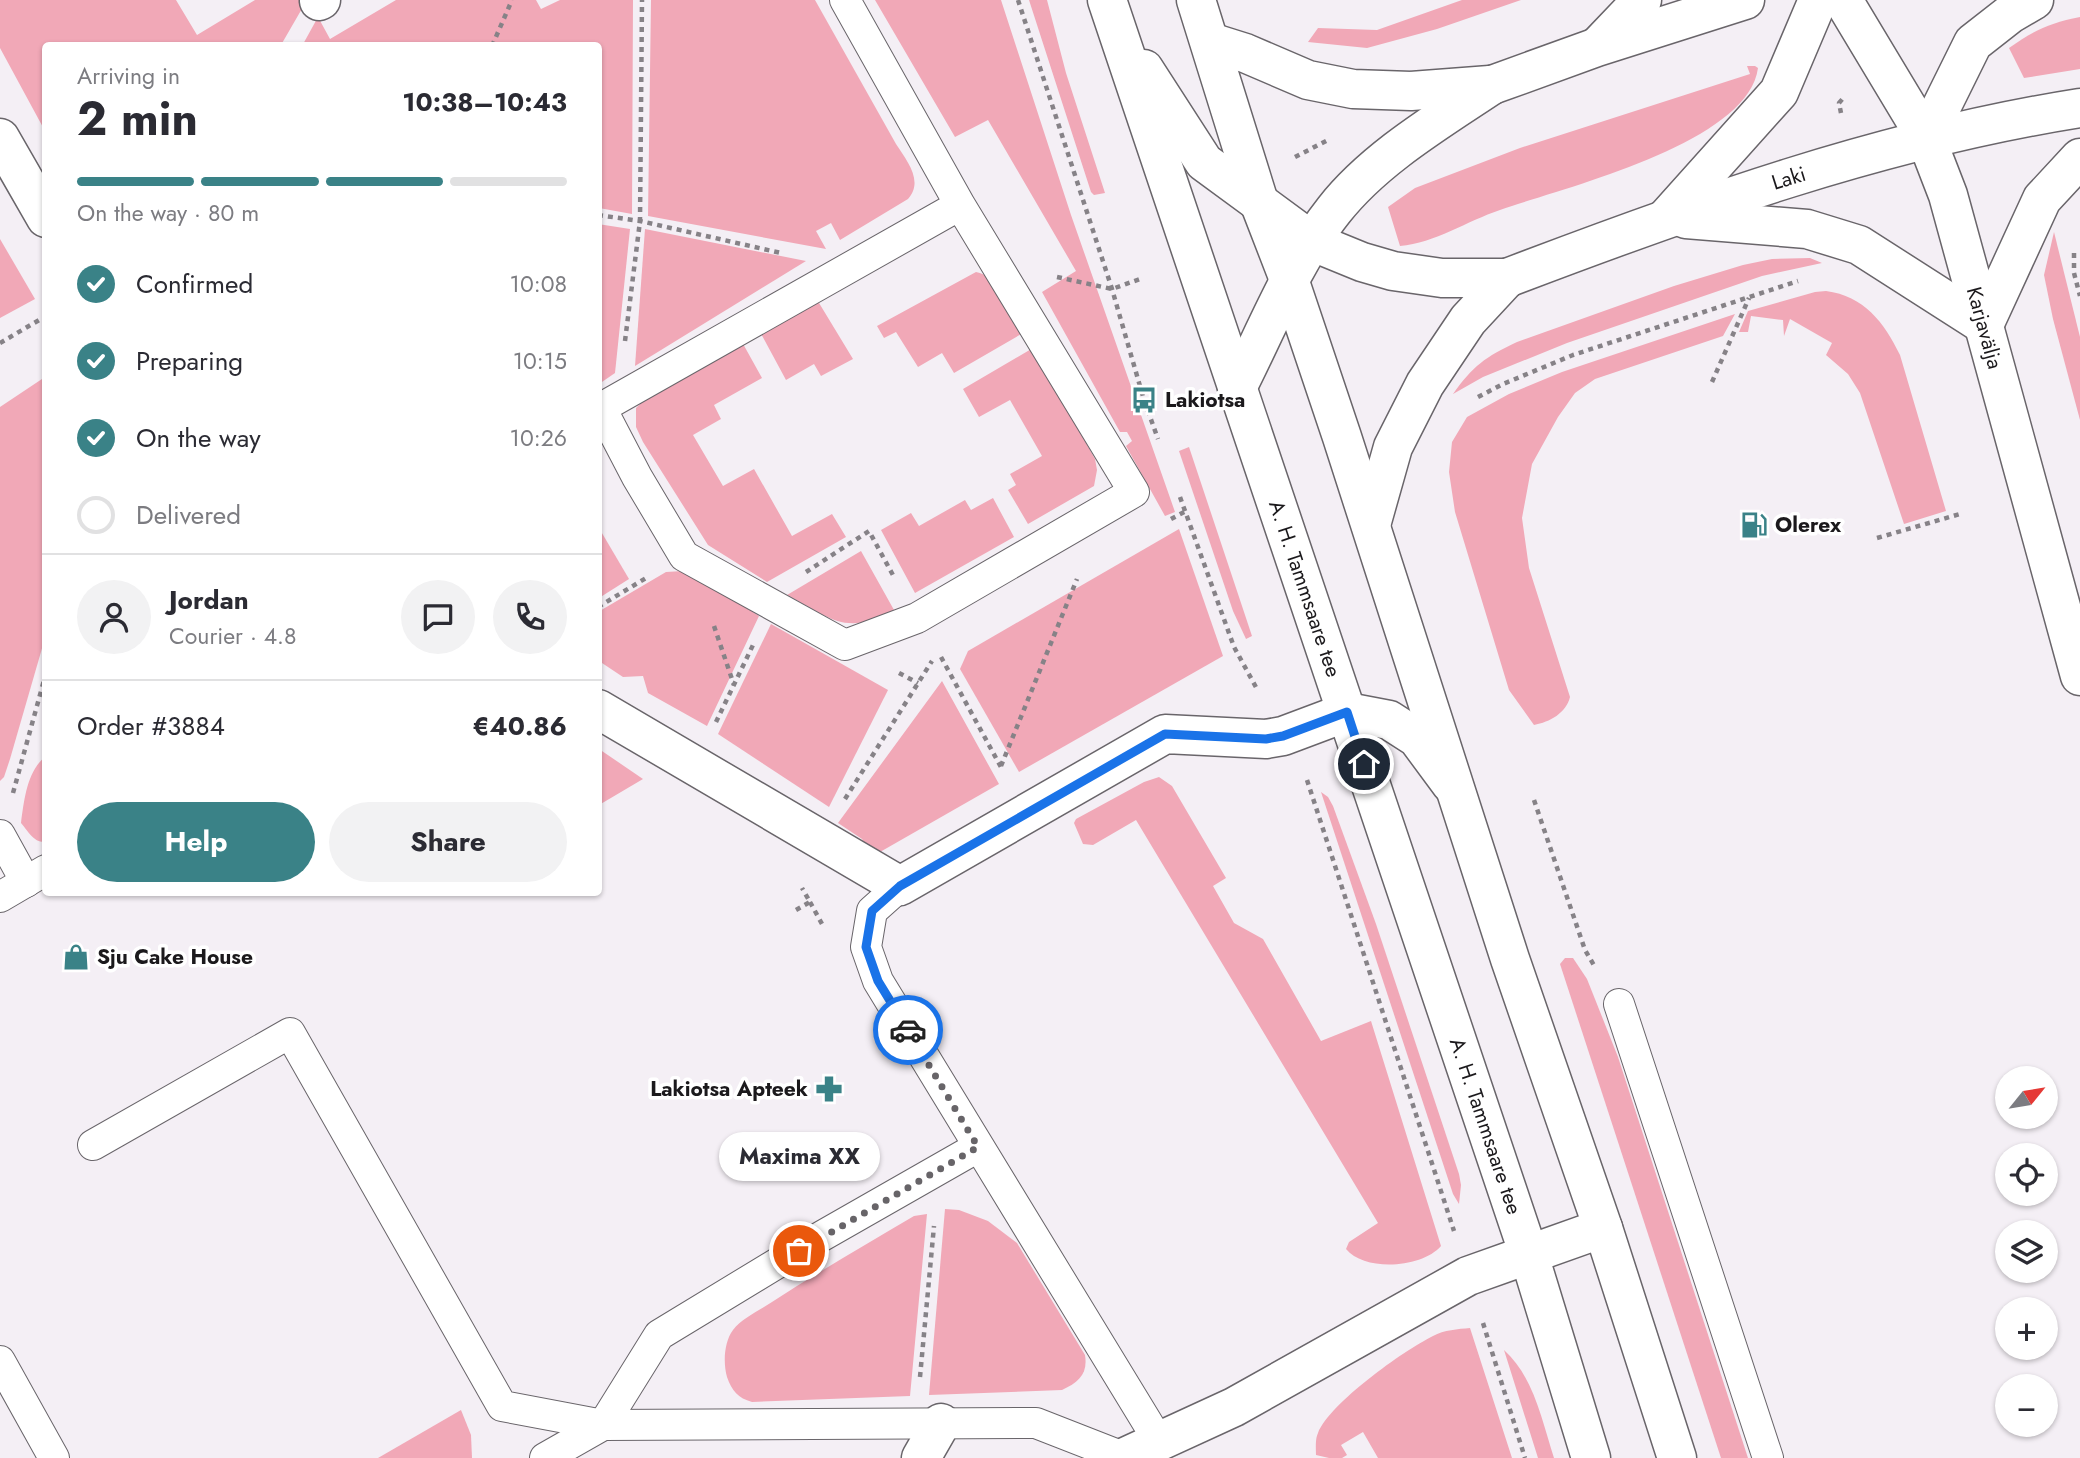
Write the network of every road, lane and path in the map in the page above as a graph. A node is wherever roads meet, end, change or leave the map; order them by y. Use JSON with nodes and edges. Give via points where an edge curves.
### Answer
{"nodes":[{"id":1,"x":512,"y":0,"type":"edge"},
{"id":2,"x":642,"y":0,"type":"edge"},
{"id":3,"x":845,"y":0,"type":"edge"},
{"id":4,"x":1018,"y":0,"type":"edge"},
{"id":5,"x":1196,"y":0,"type":"edge"},
{"id":6,"x":1642,"y":0,"type":"edge"},
{"id":7,"x":1745,"y":0,"type":"edge"},
{"id":8,"x":1818,"y":0,"type":"edge"},
{"id":9,"x":1843,"y":0,"type":"edge"},
{"id":10,"x":2034,"y":0,"type":"edge"},
{"id":11,"x":1110,"y":10,"type":"edge"},
{"id":12,"x":494,"y":42,"type":"edge"},
{"id":13,"x":1210,"y":42,"type":"junction"},
{"id":14,"x":1597,"y":47,"type":"junction"},
{"id":15,"x":1492,"y":85,"type":"junction"},
{"id":16,"x":2080,"y":108,"type":"edge"},
{"id":17,"x":0,"y":138,"type":"edge"},
{"id":18,"x":1926,"y":138,"type":"junction"},
{"id":19,"x":1331,"y":139,"type":"dead end"},
{"id":20,"x":2080,"y":158,"type":"edge"},
{"id":21,"x":1285,"y":162,"type":"dead end"},
{"id":22,"x":1259,"y":202,"type":"junction"},
{"id":23,"x":960,"y":205,"type":"junction"},
{"id":24,"x":42,"y":211,"type":"edge"},
{"id":25,"x":602,"y":216,"type":"edge"},
{"id":26,"x":1667,"y":217,"type":"junction"},
{"id":27,"x":640,"y":221,"type":"junction"},
{"id":28,"x":1313,"y":242,"type":"junction"},
{"id":29,"x":995,"y":264,"type":"junction"},
{"id":30,"x":847,"y":267,"type":"junction"},
{"id":31,"x":1507,"y":278,"type":"junction"},
{"id":32,"x":1140,"y":279,"type":"dead end"},
{"id":33,"x":1805,"y":280,"type":"dead end"},
{"id":34,"x":1290,"y":282,"type":"junction"},
{"id":35,"x":1112,"y":289,"type":"junction"},
{"id":36,"x":1749,"y":297,"type":"junction"},
{"id":37,"x":42,"y":318,"type":"edge"},
{"id":38,"x":1984,"y":325,"type":"junction"},
{"id":39,"x":0,"y":343,"type":"edge"},
{"id":40,"x":1712,"y":382,"type":"dead end"},
{"id":41,"x":1237,"y":388,"type":"junction"},
{"id":42,"x":618,"y":399,"type":"junction"},
{"id":43,"x":1469,"y":402,"type":"dead end"},
{"id":44,"x":602,"y":407,"type":"edge"},
{"id":45,"x":602,"y":410,"type":"edge"},
{"id":46,"x":1162,"y":450,"type":"dead end"},
{"id":47,"x":1176,"y":486,"type":"dead end"},
{"id":48,"x":1185,"y":511,"type":"junction"},
{"id":49,"x":1960,"y":514,"type":"dead end"},
{"id":50,"x":1166,"y":523,"type":"dead end"},
{"id":51,"x":1371,"y":525,"type":"junction"},
{"id":52,"x":1877,"y":538,"type":"dead end"},
{"id":53,"x":684,"y":556,"type":"junction"},
{"id":54,"x":1067,"y":582,"type":"dead end"},
{"id":55,"x":602,"y":605,"type":"edge"},
{"id":56,"x":951,"y":649,"type":"dead end"},
{"id":57,"x":940,"y":656,"type":"junction"},
{"id":58,"x":2080,"y":676,"type":"edge"},
{"id":59,"x":42,"y":687,"type":"edge"},
{"id":60,"x":1261,"y":697,"type":"dead end"},
{"id":61,"x":602,"y":711,"type":"edge"},
{"id":62,"x":1347,"y":712,"type":"junction"},
{"id":63,"x":1000,"y":766,"type":"junction"},
{"id":64,"x":1306,"y":778,"type":"dead end"},
{"id":65,"x":1454,"y":789,"type":"junction"},
{"id":66,"x":1534,"y":800,"type":"dead end"},
{"id":67,"x":841,"y":805,"type":"dead end"},
{"id":68,"x":1027,"y":813,"type":"junction"},
{"id":69,"x":0,"y":836,"type":"edge"},
{"id":70,"x":36,"y":876,"type":"edge"},
{"id":71,"x":900,"y":886,"type":"junction"},
{"id":72,"x":0,"y":897,"type":"edge"},
{"id":73,"x":1619,"y":1004,"type":"joint"},
{"id":74,"x":93,"y":1145,"type":"dead end"},
{"id":75,"x":978,"y":1147,"type":"junction"},
{"id":76,"x":937,"y":1171,"type":"junction"},
{"id":77,"x":1603,"y":1228,"type":"junction"},
{"id":78,"x":1529,"y":1255,"type":"junction"},
{"id":79,"x":1468,"y":1276,"type":"junction"},
{"id":80,"x":0,"y":1362,"type":"edge"},
{"id":81,"x":603,"y":1424,"type":"junction"},
{"id":82,"x":926,"y":1435,"type":"edge"},
{"id":83,"x":1158,"y":1440,"type":"junction"},
{"id":84,"x":54,"y":1458,"type":"edge"},
{"id":85,"x":545,"y":1458,"type":"edge"},
{"id":86,"x":1123,"y":1458,"type":"edge"},
{"id":87,"x":1525,"y":1458,"type":"edge"},
{"id":88,"x":1591,"y":1458,"type":"edge"},
{"id":89,"x":1677,"y":1458,"type":"edge"},
{"id":90,"x":1768,"y":1458,"type":"edge"}],
"edges":[{"from":1,"to":12,"type":"path"},
{"from":2,"to":27,"type":"path"},
{"from":3,"to":23,"type":"lane"},
{"from":4,"to":35,"type":"path"},
{"from":5,"to":13,"type":"main road"},
{"from":6,"to":14,"type":"main road"},
{"from":7,"to":14,"type":"main road"},
{"from":8,"to":26,"type":"main road","via":[[1779,92]]},
{"from":9,"to":18,"type":"main road","name":"Karjavälja"},
{"from":10,"to":18,"type":"main road","via":[[1973,43]]},
{"from":11,"to":22,"type":"main road","via":[[1204,162]]},
{"from":11,"to":41,"type":"main road","name":"A. H. Tammsaare tee"},
{"from":13,"to":15,"type":"main road","via":[[1308,80],[1353,89],[1411,91]]},
{"from":13,"to":22,"type":"main road"},
{"from":14,"to":15,"type":"main road"},
{"from":15,"to":28,"type":"main road","via":[[1364,179],[1334,210]]},
{"from":16,"to":18,"type":"main road","name":"Laki"},
{"from":17,"to":24,"type":"main road"},
{"from":18,"to":26,"type":"main road","name":"Laki"},
{"from":18,"to":38,"type":"main road","name":"Karjavälja","via":[[1948,195]]},
{"from":19,"to":21,"type":"path"},
{"from":20,"to":38,"type":"main road","via":[[2042,199]]},
{"from":22,"to":28,"type":"main road"},
{"from":22,"to":34,"type":"main road"},
{"from":23,"to":29,"type":"lane"},
{"from":23,"to":30,"type":"lane"},
{"from":25,"to":27,"type":"path"},
{"from":26,"to":31,"type":"main road","name":"Laki"},
{"from":26,"to":38,"type":"main road","via":[[1807,229],[1859,245]]},
{"from":27,"to":30,"type":"path"},
{"from":27,"to":42,"type":"path"},
{"from":28,"to":31,"type":"main road","via":[[1393,271],[1442,278]]},
{"from":28,"to":34,"type":"main road"},
{"from":29,"to":35,"type":"path"},
{"from":29,"to":53,"type":"lane","via":[[1134,492],[917,618],[845,646]]},
{"from":30,"to":42,"type":"lane"},
{"from":31,"to":51,"type":"main road","via":[[1468,320],[1425,384],[1393,447]]},
{"from":32,"to":35,"type":"path"},
{"from":33,"to":36,"type":"path"},
{"from":34,"to":41,"type":"main road"},
{"from":34,"to":51,"type":"main road"},
{"from":35,"to":46,"type":"path"},
{"from":36,"to":40,"type":"path"},
{"from":36,"to":43,"type":"path","via":[[1573,355]]},
{"from":37,"to":39,"type":"path"},
{"from":38,"to":58,"type":"main road","name":"Karjavälja"},
{"from":41,"to":62,"type":"main road","name":"A. H. Tammsaare tee"},
{"from":42,"to":44,"type":"lane"},
{"from":45,"to":53,"type":"lane"},
{"from":47,"to":48,"type":"path"},
{"from":48,"to":50,"type":"path"},
{"from":48,"to":60,"type":"path","via":[[1234,647]]},
{"from":49,"to":52,"type":"path"},
{"from":51,"to":65,"type":"main road"},
{"from":53,"to":55,"type":"path"},
{"from":54,"to":63,"type":"path","via":[[1078,575]]},
{"from":56,"to":57,"type":"path"},
{"from":57,"to":63,"type":"path"},
{"from":57,"to":67,"type":"path","via":[[933,660]]},
{"from":59,"to":69,"type":"path"},
{"from":61,"to":71,"type":"main road"},
{"from":62,"to":65,"type":"main road","via":[[1389,720],[1418,738]]},
{"from":62,"to":68,"type":"main road","via":[[1266,739],[1165,734]]},
{"from":62,"to":78,"type":"main road","name":"A. H. Tammsaare tee"},
{"from":63,"to":68,"type":"path"},
{"from":64,"to":79,"type":"path"},
{"from":65,"to":77,"type":"main road"},
{"from":66,"to":73,"type":"path","via":[[1585,950]]},
{"from":68,"to":71,"type":"main road"},
{"from":69,"to":70,"type":"lane"},
{"from":70,"to":72,"type":"lane"},
{"from":71,"to":75,"type":"lane","via":[[872,911],[866,947],[878,981]]},
{"from":73,"to":90,"type":"lane"},
{"from":74,"to":81,"type":"lane","via":[[290,1033],[502,1406]]},
{"from":75,"to":76,"type":"lane"},
{"from":75,"to":83,"type":"lane"},
{"from":76,"to":81,"type":"lane","via":[[659,1335]]},
{"from":76,"to":82,"type":"path"},
{"from":77,"to":78,"type":"main road"},
{"from":77,"to":89,"type":"main road"},
{"from":78,"to":79,"type":"main road"},
{"from":78,"to":88,"type":"main road","name":"A. H. Tammsaare tee"},
{"from":79,"to":83,"type":"main road","via":[[1234,1407]]},
{"from":79,"to":87,"type":"path"},
{"from":80,"to":84,"type":"lane"},
{"from":81,"to":82,"type":"lane"},
{"from":81,"to":85,"type":"lane"},
{"from":82,"to":86,"type":"lane","via":[[1036,1423]]},
{"from":83,"to":86,"type":"main road"}]}
